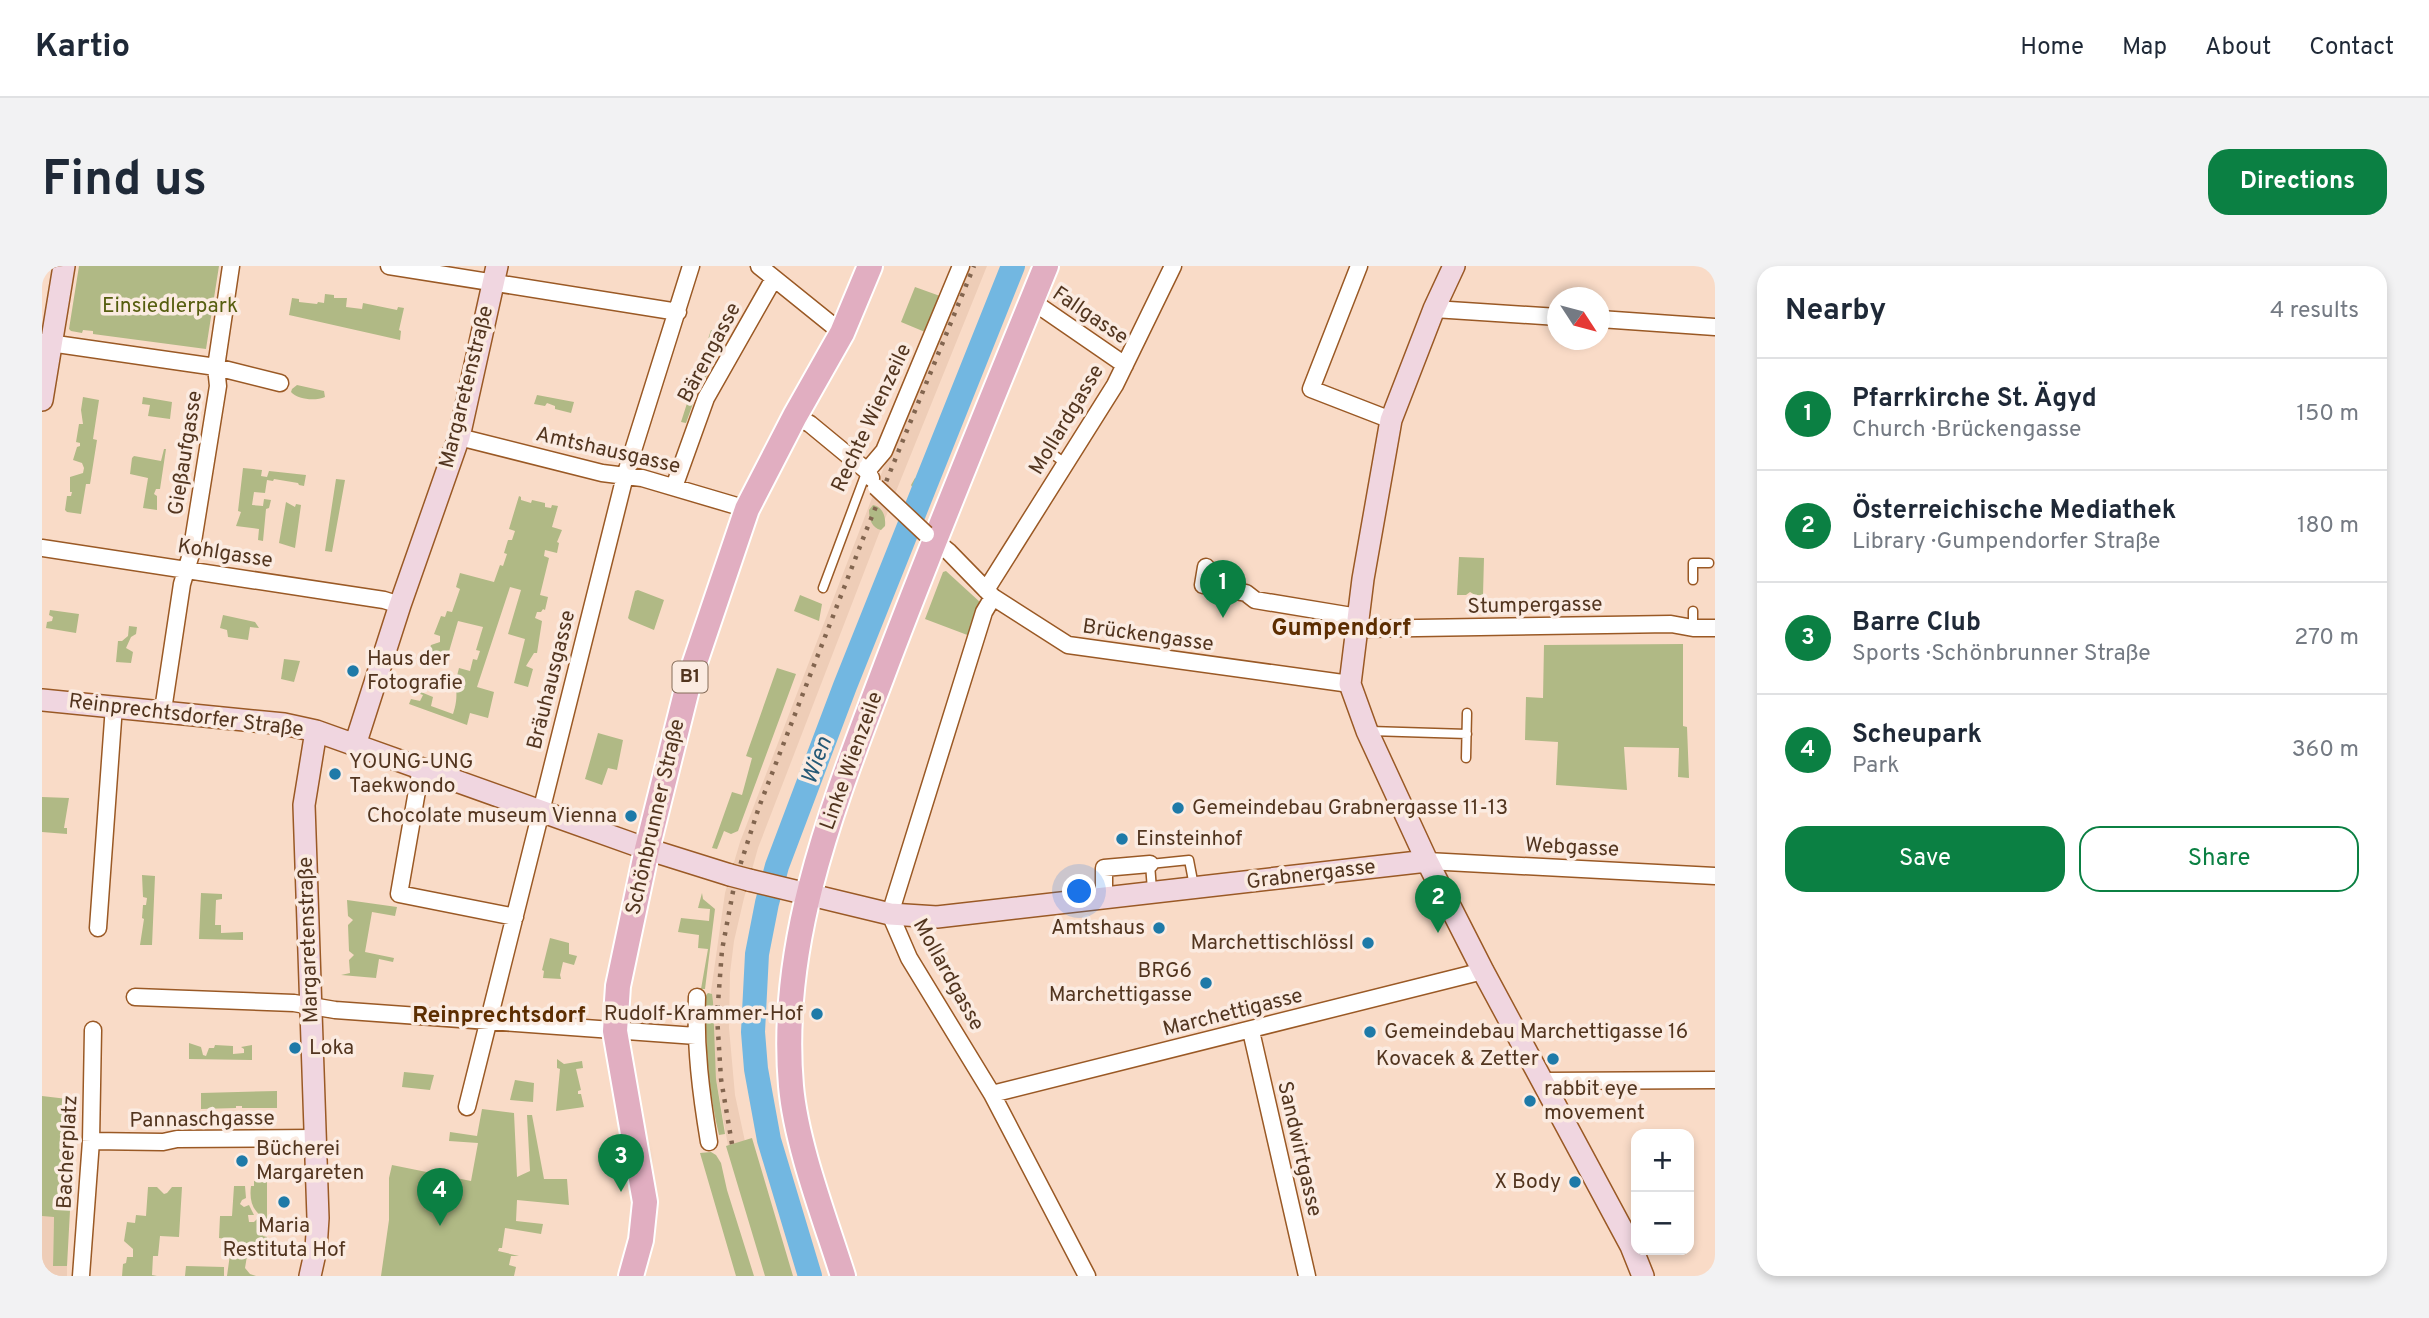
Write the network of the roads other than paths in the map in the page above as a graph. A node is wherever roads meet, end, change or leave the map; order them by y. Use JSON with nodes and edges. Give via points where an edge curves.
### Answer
{"nodes":[{"id":1,"x":64,"y":266,"type":"edge"},
{"id":2,"x":231,"y":266,"type":"edge"},
{"id":3,"x":389,"y":266,"type":"edge"},
{"id":4,"x":691,"y":266,"type":"edge"},
{"id":5,"x":759,"y":266,"type":"edge"},
{"id":6,"x":870,"y":266,"type":"edge"},
{"id":7,"x":961,"y":266,"type":"edge"},
{"id":8,"x":1046,"y":266,"type":"edge"},
{"id":9,"x":1172,"y":266,"type":"edge"},
{"id":10,"x":1359,"y":266,"type":"edge"},
{"id":11,"x":1454,"y":266,"type":"edge"},
{"id":12,"x":495,"y":274,"type":"edge"},
{"id":13,"x":773,"y":280,"type":"junction"},
{"id":14,"x":1032,"y":302,"type":"junction"},
{"id":15,"x":1434,"y":309,"type":"junction"},
{"id":16,"x":678,"y":312,"type":"junction"},
{"id":17,"x":1547,"y":316,"type":"edge"},
{"id":18,"x":1610,"y":320,"type":"edge"},
{"id":19,"x":1715,"y":327,"type":"edge"},
{"id":20,"x":842,"y":333,"type":"junction"},
{"id":21,"x":47,"y":343,"type":"edge"},
{"id":22,"x":1125,"y":365,"type":"junction"},
{"id":23,"x":216,"y":367,"type":"junction"},
{"id":24,"x":281,"y":383,"type":"dead end"},
{"id":25,"x":42,"y":400,"type":"edge"},
{"id":26,"x":795,"y":416,"type":"junction"},
{"id":27,"x":1391,"y":419,"type":"junction"},
{"id":28,"x":458,"y":437,"type":"junction"},
{"id":29,"x":867,"y":471,"type":"junction"},
{"id":30,"x":625,"y":476,"type":"junction"},
{"id":31,"x":674,"y":487,"type":"junction"},
{"id":32,"x":747,"y":509,"type":"junction"},
{"id":33,"x":930,"y":537,"type":"junction"},
{"id":34,"x":42,"y":548,"type":"edge"},
{"id":35,"x":1710,"y":563,"type":"dead end"},
{"id":36,"x":1206,"y":567,"type":"dead end"},
{"id":37,"x":186,"y":569,"type":"junction"},
{"id":38,"x":1693,"y":580,"type":"dead end"},
{"id":39,"x":823,"y":588,"type":"dead end"},
{"id":40,"x":990,"y":593,"type":"junction"},
{"id":41,"x":400,"y":605,"type":"junction"},
{"id":42,"x":1357,"y":623,"type":"junction"},
{"id":43,"x":1715,"y":628,"type":"edge"},
{"id":44,"x":1350,"y":684,"type":"junction"},
{"id":45,"x":42,"y":700,"type":"edge"},
{"id":46,"x":114,"y":706,"type":"junction"},
{"id":47,"x":163,"y":710,"type":"junction"},
{"id":48,"x":1467,"y":713,"type":"dead end"},
{"id":49,"x":316,"y":731,"type":"junction"},
{"id":50,"x":1367,"y":732,"type":"junction"},
{"id":51,"x":1466,"y":734,"type":"junction"},
{"id":52,"x":355,"y":745,"type":"junction"},
{"id":53,"x":1466,"y":758,"type":"dead end"},
{"id":54,"x":421,"y":768,"type":"junction"},
{"id":55,"x":541,"y":811,"type":"junction"},
{"id":56,"x":647,"y":849,"type":"junction"},
{"id":57,"x":1427,"y":861,"type":"junction"},
{"id":58,"x":1150,"y":864,"type":"junction"},
{"id":59,"x":1715,"y":876,"type":"edge"},
{"id":60,"x":1194,"y":888,"type":"junction"},
{"id":61,"x":799,"y":892,"type":"junction"},
{"id":62,"x":1153,"y":892,"type":"junction"},
{"id":63,"x":1104,"y":898,"type":"junction"},
{"id":64,"x":890,"y":914,"type":"junction"},
{"id":65,"x":515,"y":917,"type":"junction"},
{"id":66,"x":98,"y":928,"type":"dead end"},
{"id":67,"x":1483,"y":971,"type":"junction"},
{"id":68,"x":697,"y":997,"type":"dead end"},
{"id":69,"x":135,"y":998,"type":"dead end"},
{"id":70,"x":312,"y":1006,"type":"junction"},
{"id":71,"x":488,"y":1022,"type":"junction"},
{"id":72,"x":93,"y":1030,"type":"dead end"},
{"id":73,"x":615,"y":1031,"type":"junction"},
{"id":74,"x":1251,"y":1031,"type":"junction"},
{"id":75,"x":696,"y":1036,"type":"junction"},
{"id":76,"x":1715,"y":1080,"type":"edge"},
{"id":77,"x":1544,"y":1081,"type":"junction"},
{"id":78,"x":992,"y":1094,"type":"junction"},
{"id":79,"x":467,"y":1107,"type":"dead end"},
{"id":80,"x":315,"y":1138,"type":"junction"},
{"id":81,"x":91,"y":1141,"type":"junction"},
{"id":82,"x":709,"y":1142,"type":"dead end"},
{"id":83,"x":635,"y":1271,"type":"edge"},
{"id":84,"x":81,"y":1276,"type":"edge"},
{"id":85,"x":310,"y":1276,"type":"edge"},
{"id":86,"x":843,"y":1276,"type":"edge"},
{"id":87,"x":1087,"y":1276,"type":"edge"},
{"id":88,"x":1307,"y":1276,"type":"edge"},
{"id":89,"x":1643,"y":1276,"type":"edge"}],
"edges":[{"from":1,"to":21,"type":"street"},
{"from":2,"to":23,"type":"street","name":"Gießaufgasse"},
{"from":3,"to":12,"type":"street"},
{"from":4,"to":16,"type":"street","name":"Bräuhausgasse"},
{"from":5,"to":13,"type":"street"},
{"from":6,"to":20,"type":"main road","name":"Schönbrunner Straße","number":"B1"},
{"from":7,"to":29,"type":"street","name":"Rechte Wienzeile","via":[[884,451]]},
{"from":8,"to":14,"type":"main road","name":"Linke Wienzeile"},
{"from":9,"to":22,"type":"street","name":"Mollardgasse"},
{"from":10,"to":27,"type":"street","via":[[1311,389]]},
{"from":11,"to":15,"type":"street"},
{"from":12,"to":16,"type":"street"},
{"from":12,"to":28,"type":"street","name":"Margaretenstraße"},
{"from":13,"to":20,"type":"street"},
{"from":13,"to":31,"type":"street","name":"Bärengasse","via":[[706,398]]},
{"from":14,"to":22,"type":"street","name":"Fallgasse"},
{"from":14,"to":33,"type":"main road","name":"Linke Wienzeile"},
{"from":15,"to":17,"type":"street"},
{"from":15,"to":27,"type":"street"},
{"from":16,"to":30,"type":"street","name":"Bräuhausgasse"},
{"from":18,"to":19,"type":"street"},
{"from":20,"to":26,"type":"main road","name":"Schönbrunner Straße","number":"B1"},
{"from":21,"to":23,"type":"street"},
{"from":21,"to":25,"type":"street"},
{"from":22,"to":40,"type":"street","name":"Mollardgasse","via":[[1060,460]]},
{"from":23,"to":24,"type":"street"},
{"from":23,"to":37,"type":"street","name":"Gießaufgasse","via":[[218,386]]},
{"from":26,"to":29,"type":"street"},
{"from":26,"to":32,"type":"main road","name":"Schönbrunner Straße","number":"B1"},
{"from":27,"to":42,"type":"street"},
{"from":28,"to":30,"type":"street","name":"Amtshausgasse"},
{"from":28,"to":41,"type":"street","name":"Margaretenstraße"},
{"from":29,"to":33,"type":"street","name":"Brückengasse","bridge":true,"via":[[876,488]]},
{"from":29,"to":39,"type":"lane","name":"Rechte Wienzeile"},
{"from":30,"to":31,"type":"street","name":"Amtshausgasse"},
{"from":30,"to":55,"type":"street","name":"Bräuhausgasse"},
{"from":31,"to":32,"type":"street","name":"Amtshausgasse"},
{"from":32,"to":56,"type":"main road","name":"Schönbrunner Straße","number":"B1","via":[[690,677]]},
{"from":33,"to":40,"type":"street","name":"Brückengasse"},
{"from":33,"to":61,"type":"main road","name":"Linke Wienzeile"},
{"from":34,"to":37,"type":"street","name":"Kohlgasse"},
{"from":35,"to":38,"type":"lane","via":[[1693,563]]},
{"from":36,"to":42,"type":"street","via":[[1203,586]]},
{"from":37,"to":41,"type":"street","name":"Kohlgasse"},
{"from":37,"to":47,"type":"street","name":"Gießaufgasse"},
{"from":40,"to":44,"type":"street","name":"Brückengasse","via":[[1068,645]]},
{"from":40,"to":64,"type":"street","name":"Mollardgasse"},
{"from":41,"to":52,"type":"street","name":"Margaretenstraße"},
{"from":42,"to":43,"type":"street","name":"Stumpergasse","via":[[1671,624],[1693,620]]},
{"from":42,"to":44,"type":"street"},
{"from":44,"to":50,"type":"street"},
{"from":45,"to":46,"type":"street","name":"Reinprechtsdorfer Straße"},
{"from":46,"to":47,"type":"street","name":"Reinprechtsdorfer Straße"},
{"from":46,"to":66,"type":"street"},
{"from":47,"to":49,"type":"street","name":"Reinprechtsdorfer Straße"},
{"from":48,"to":51,"type":"lane"},
{"from":49,"to":52,"type":"street","name":"Reinprechtsdorfer Straße"},
{"from":49,"to":70,"type":"street","name":"Margaretenstraße","via":[[304,805]]},
{"from":50,"to":51,"type":"lane"},
{"from":50,"to":57,"type":"street"},
{"from":51,"to":53,"type":"lane"},
{"from":52,"to":54,"type":"street","name":"Reinprechtsdorfer Straße"},
{"from":54,"to":55,"type":"street","name":"Reinprechtsdorfer Straße"},
{"from":54,"to":65,"type":"street","via":[[399,894]]},
{"from":55,"to":56,"type":"street","name":"Reinprechtsdorfer Straße"},
{"from":55,"to":65,"type":"street","name":"Bräuhausgasse"},
{"from":56,"to":61,"type":"street","name":"Reinprechtsdorfer Straße","bridge":true},
{"from":56,"to":73,"type":"main road","name":"Schönbrunner Straße","number":"B1","via":[[618,986]]},
{"from":57,"to":59,"type":"street","name":"Webgasse"},
{"from":57,"to":60,"type":"street","name":"Grabnergasse"},
{"from":57,"to":67,"type":"street"},
{"from":58,"to":60,"type":"lane","via":[[1189,860]]},
{"from":58,"to":62,"type":"lane"},
{"from":58,"to":63,"type":"street","via":[[1104,868]]},
{"from":60,"to":62,"type":"street","name":"Grabnergasse"},
{"from":61,"to":64,"type":"street","name":"Grabnergasse"},
{"from":61,"to":86,"type":"main road","name":"Linke Wienzeile","via":[[791,1088],[805,1154]]},
{"from":62,"to":63,"type":"street","name":"Grabnergasse"},
{"from":63,"to":64,"type":"street","name":"Grabnergasse","via":[[937,917]]},
{"from":64,"to":78,"type":"street","name":"Mollardgasse","via":[[909,958]]},
{"from":65,"to":71,"type":"street","name":"Bräuhausgasse"},
{"from":67,"to":74,"type":"street","name":"Marchettigasse"},
{"from":67,"to":77,"type":"street"},
{"from":68,"to":75,"type":"street"},
{"from":69,"to":70,"type":"street"},
{"from":70,"to":71,"type":"street"},
{"from":70,"to":80,"type":"street","name":"Margaretenstraße"},
{"from":71,"to":73,"type":"street"},
{"from":71,"to":79,"type":"street","name":"Bräuhausgasse"},
{"from":72,"to":81,"type":"street","name":"Bacherplatz"},
{"from":73,"to":75,"type":"street"},
{"from":73,"to":83,"type":"main road","name":"Schönbrunner Straße","number":"B1","via":[[645,1194]]},
{"from":74,"to":78,"type":"street","name":"Marchettigasse"},
{"from":74,"to":88,"type":"street","name":"Sandwirtgasse"},
{"from":75,"to":82,"type":"street"},
{"from":76,"to":77,"type":"street"},
{"from":77,"to":89,"type":"street"},
{"from":78,"to":87,"type":"street","name":"Mollardgasse"},
{"from":80,"to":81,"type":"street","name":"Pannaschgasse"},
{"from":80,"to":85,"type":"street","name":"Margaretenstraße","via":[[318,1218]]},
{"from":81,"to":84,"type":"street","name":"Bacherplatz"}]}
